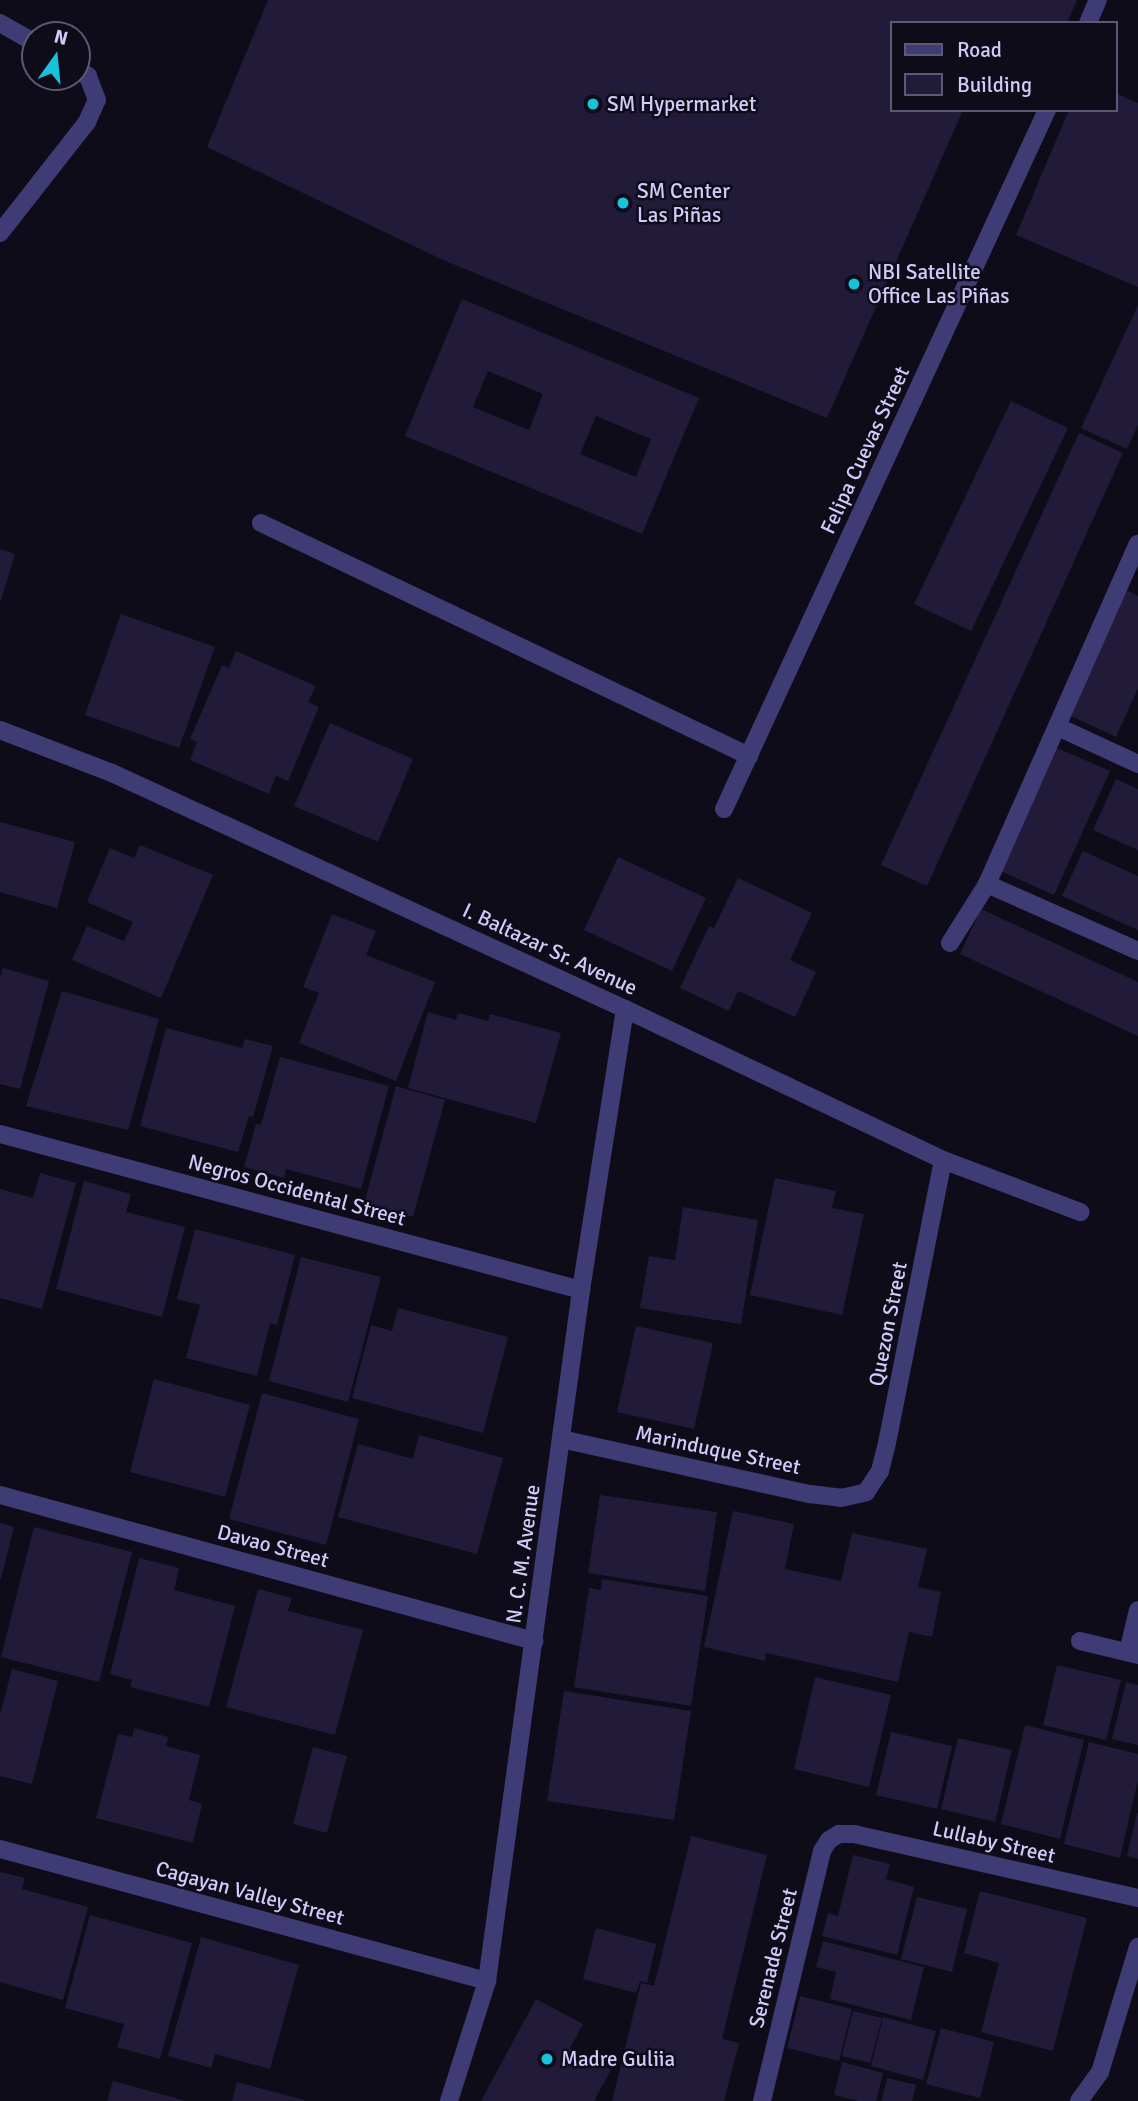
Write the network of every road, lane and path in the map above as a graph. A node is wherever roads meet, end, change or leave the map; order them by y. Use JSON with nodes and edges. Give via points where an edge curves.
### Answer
{"nodes":[{"id":1,"x":1098,"y":0,"type":"edge"},
{"id":2,"x":1089,"y":21,"type":"edge"},
{"id":3,"x":0,"y":23,"type":"edge"},
{"id":4,"x":21,"y":35,"type":"edge"},
{"id":5,"x":91,"y":84,"type":"edge"},
{"id":6,"x":1046,"y":112,"type":"edge"},
{"id":7,"x":0,"y":233,"type":"edge"},
{"id":8,"x":261,"y":523,"type":"dead end"},
{"id":9,"x":1138,"y":544,"type":"edge"},
{"id":10,"x":1133,"y":571,"type":"edge"},
{"id":11,"x":1058,"y":727,"type":"junction"},
{"id":12,"x":0,"y":730,"type":"edge"},
{"id":13,"x":749,"y":756,"type":"junction"},
{"id":14,"x":1138,"y":764,"type":"edge"},
{"id":15,"x":724,"y":809,"type":"dead end"},
{"id":16,"x":987,"y":884,"type":"junction"},
{"id":17,"x":950,"y":943,"type":"dead end"},
{"id":18,"x":1138,"y":951,"type":"edge"},
{"id":19,"x":625,"y":1009,"type":"junction"},
{"id":20,"x":0,"y":1135,"type":"edge"},
{"id":21,"x":943,"y":1160,"type":"junction"},
{"id":22,"x":1080,"y":1212,"type":"dead end"},
{"id":23,"x":581,"y":1290,"type":"junction"},
{"id":24,"x":561,"y":1439,"type":"junction"},
{"id":25,"x":866,"y":1492,"type":"joint"},
{"id":26,"x":0,"y":1495,"type":"edge"},
{"id":27,"x":1138,"y":1610,"type":"edge"},
{"id":28,"x":534,"y":1641,"type":"junction"},
{"id":29,"x":1080,"y":1641,"type":"dead end"},
{"id":30,"x":1133,"y":1653,"type":"edge"},
{"id":31,"x":839,"y":1833,"type":"joint"},
{"id":32,"x":0,"y":1849,"type":"edge"},
{"id":33,"x":1138,"y":1898,"type":"edge"},
{"id":34,"x":1138,"y":1947,"type":"edge"},
{"id":35,"x":487,"y":1981,"type":"junction"},
{"id":36,"x":449,"y":2101,"type":"edge"},
{"id":37,"x":762,"y":2101,"type":"edge"},
{"id":38,"x":1079,"y":2101,"type":"edge"}],
"edges":[{"from":1,"to":2,"type":"street"},
{"from":3,"to":4,"type":"street"},
{"from":5,"to":7,"type":"street","via":[[97,100],[87,122]]},
{"from":6,"to":13,"type":"street","name":"Felipa Cuevas Street"},
{"from":8,"to":13,"type":"street"},
{"from":9,"to":10,"type":"street"},
{"from":10,"to":11,"type":"street"},
{"from":11,"to":14,"type":"street"},
{"from":11,"to":16,"type":"street"},
{"from":12,"to":19,"type":"street","name":"I. Baltazar Sr. Avenue","via":[[113,774]]},
{"from":13,"to":15,"type":"street","name":"Felipa Cuevas Street"},
{"from":16,"to":17,"type":"street"},
{"from":16,"to":18,"type":"street"},
{"from":19,"to":21,"type":"street","name":"I. Baltazar Sr. Avenue"},
{"from":19,"to":23,"type":"street","name":"N. C. M. Avenue"},
{"from":20,"to":23,"type":"street","name":"Negros Occidental Street"},
{"from":21,"to":22,"type":"street","name":"I. Baltazar Sr. Avenue"},
{"from":21,"to":25,"type":"street","name":"Quezon Street","via":[[887,1443],[880,1471]]},
{"from":23,"to":24,"type":"street","name":"N. C. M. Avenue"},
{"from":24,"to":25,"type":"street","name":"Marinduque Street","via":[[810,1493],[841,1498]]},
{"from":24,"to":28,"type":"street","name":"N. C. M. Avenue"},
{"from":26,"to":28,"type":"street","name":"Davao Street"},
{"from":27,"to":30,"type":"street"},
{"from":28,"to":35,"type":"street","name":"N. C. M. Avenue"},
{"from":29,"to":30,"type":"street"},
{"from":31,"to":33,"type":"street","name":"Lullaby Street"},
{"from":31,"to":37,"type":"street","name":"Serenade Street","via":[[822,1851]]},
{"from":32,"to":35,"type":"street","name":"Cagayan Valley Street"},
{"from":34,"to":38,"type":"street","via":[[1100,2073]]},
{"from":35,"to":36,"type":"street","name":"N. C. M. Avenue"}]}
